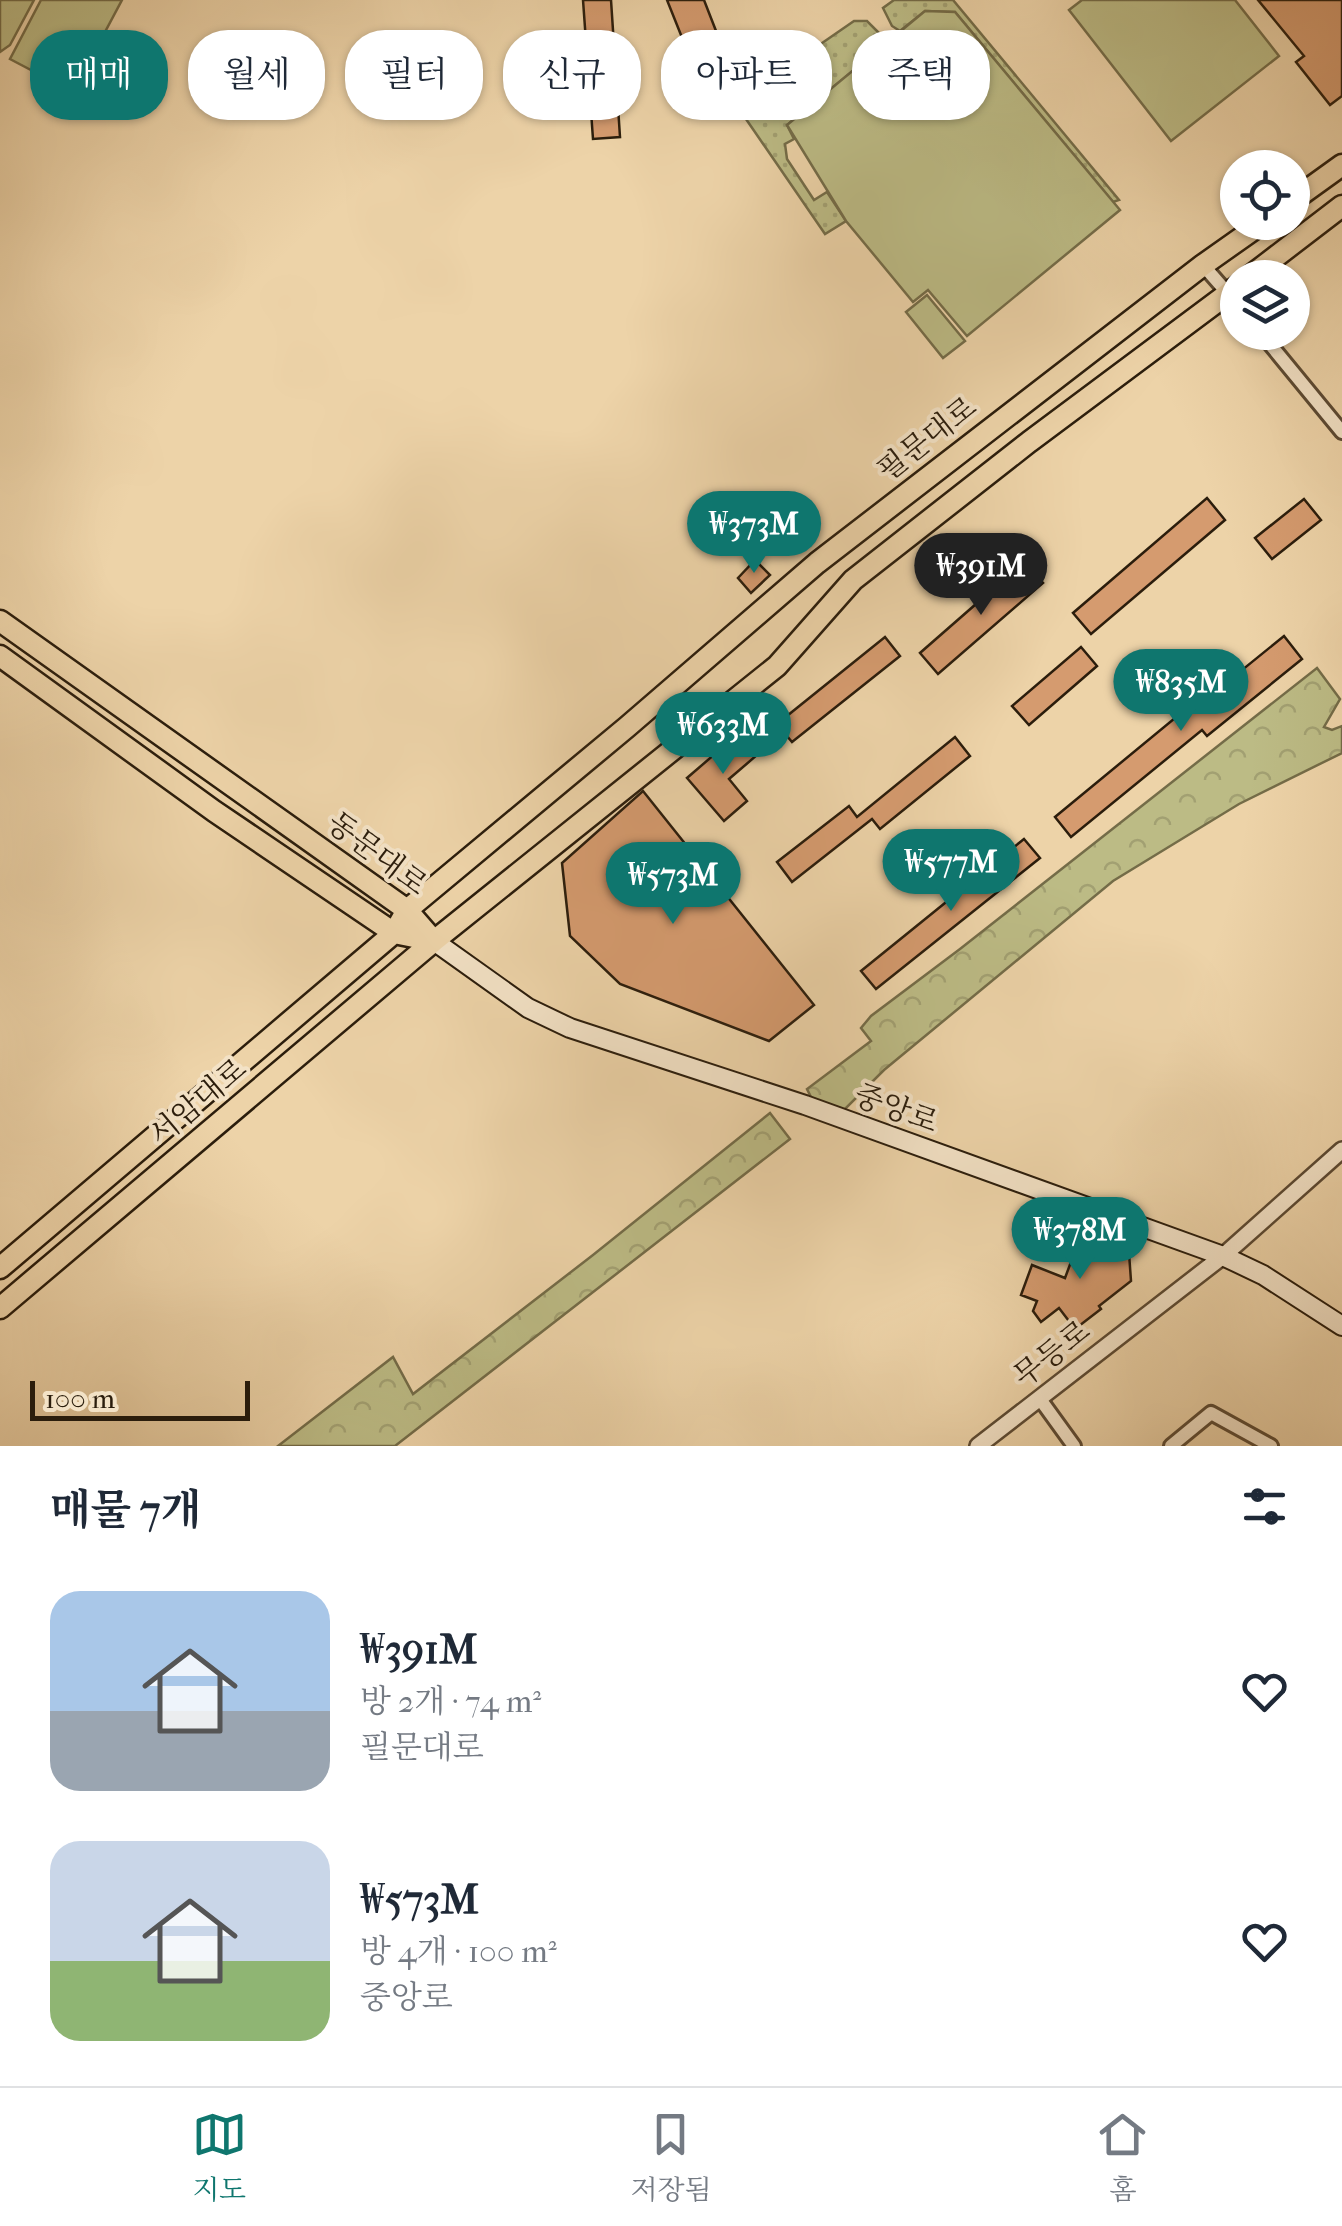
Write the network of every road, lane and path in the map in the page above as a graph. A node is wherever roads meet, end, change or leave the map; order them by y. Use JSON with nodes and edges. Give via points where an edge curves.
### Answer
{"nodes":[{"id":1,"x":1342,"y":165,"type":"edge"},
{"id":2,"x":1310,"y":188,"type":"edge"},
{"id":3,"x":1342,"y":206,"type":"edge"},
{"id":4,"x":1238,"y":240,"type":"edge"},
{"id":5,"x":1272,"y":260,"type":"edge"},
{"id":6,"x":1203,"y":265,"type":"junction"},
{"id":7,"x":1220,"y":281,"type":"edge"},
{"id":8,"x":1220,"y":305,"type":"edge"},
{"id":9,"x":1275,"y":350,"type":"edge"},
{"id":10,"x":1342,"y":432,"type":"edge"},
{"id":11,"x":0,"y":620,"type":"edge"},
{"id":12,"x":21,"y":635,"type":"junction"},
{"id":13,"x":0,"y":656,"type":"edge"},
{"id":14,"x":407,"y":910,"type":"junction"},
{"id":15,"x":394,"y":934,"type":"junction"},
{"id":16,"x":434,"y":941,"type":"junction"},
{"id":17,"x":1342,"y":1150,"type":"edge"},
{"id":18,"x":1223,"y":1256,"type":"junction"},
{"id":19,"x":0,"y":1268,"type":"edge"},
{"id":20,"x":0,"y":1308,"type":"edge"},
{"id":21,"x":1342,"y":1326,"type":"edge"},
{"id":22,"x":1040,"y":1399,"type":"junction"},
{"id":23,"x":978,"y":1446,"type":"edge"},
{"id":24,"x":1074,"y":1446,"type":"edge"},
{"id":25,"x":1171,"y":1446,"type":"edge"},
{"id":26,"x":1271,"y":1446,"type":"edge"}],
"edges":[{"from":1,"to":2,"type":"main road"},
{"from":3,"to":5,"type":"main road"},
{"from":4,"to":6,"type":"main road","name":"필문대로"},
{"from":6,"to":7,"type":"street"},
{"from":6,"to":14,"type":"main road","name":"필문대로","via":[[817,563]]},
{"from":8,"to":16,"type":"main road","via":[[853,580],[777,666]]},
{"from":9,"to":10,"type":"street"},
{"from":11,"to":12,"type":"main road","name":"동문대로"},
{"from":12,"to":13,"type":"street"},
{"from":12,"to":14,"type":"main road","name":"동문대로"},
{"from":13,"to":15,"type":"main road","name":"동문대로"},
{"from":14,"to":15,"type":"main road","name":"서암대로"},
{"from":14,"to":16,"type":"main road","name":"동문대로"},
{"from":15,"to":16,"type":"main road","name":"동문대로"},
{"from":15,"to":19,"type":"main road","name":"서암대로"},
{"from":16,"to":18,"type":"main road","name":"중앙로","via":[[528,1008],[570,1028]]},
{"from":16,"to":20,"type":"main road","name":"서암대로"},
{"from":17,"to":18,"type":"street","name":"무등로"},
{"from":18,"to":21,"type":"main road","name":"중앙로"},
{"from":18,"to":22,"type":"street","name":"무등로"},
{"from":22,"to":23,"type":"street","name":"무등로"},
{"from":22,"to":24,"type":"street"},
{"from":25,"to":26,"type":"street","via":[[1211,1412]]}]}
